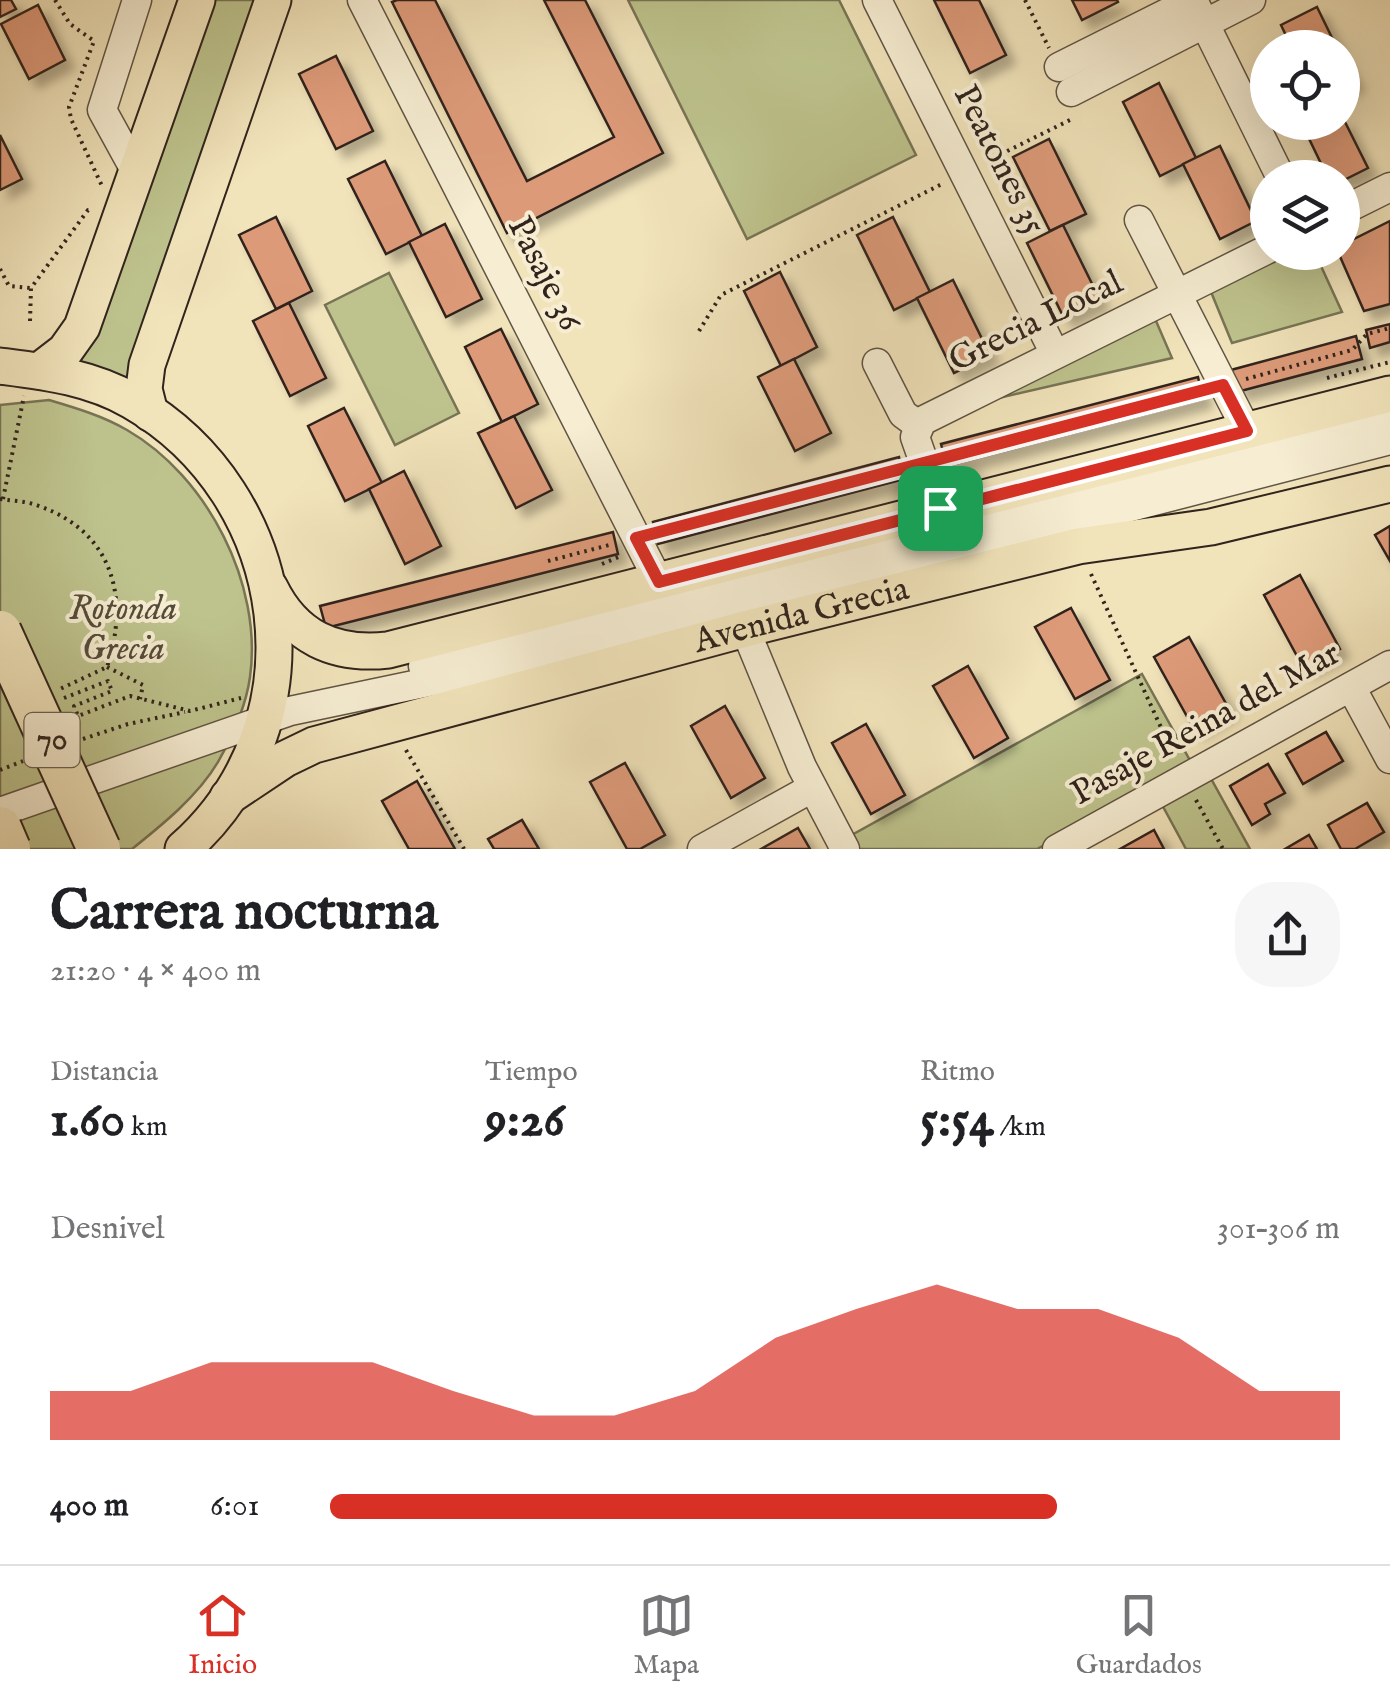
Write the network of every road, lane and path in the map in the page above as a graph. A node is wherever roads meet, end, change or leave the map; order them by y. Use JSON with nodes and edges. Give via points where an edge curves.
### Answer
{"nodes":[{"id":1,"x":55,"y":0,"type":"edge"},
{"id":2,"x":137,"y":0,"type":"edge"},
{"id":3,"x":196,"y":0,"type":"edge"},
{"id":4,"x":273,"y":0,"type":"edge"},
{"id":5,"x":362,"y":0,"type":"edge"},
{"id":6,"x":877,"y":0,"type":"edge"},
{"id":7,"x":1025,"y":0,"type":"edge"},
{"id":8,"x":1252,"y":0,"type":"edge"},
{"id":9,"x":1197,"y":8,"type":"edge"},
{"id":10,"x":94,"y":41,"type":"dead end"},
{"id":11,"x":1064,"y":79,"type":"junction"},
{"id":12,"x":1272,"y":160,"type":"edge"},
{"id":13,"x":136,"y":172,"type":"junction"},
{"id":14,"x":964,"y":173,"type":"junction"},
{"id":15,"x":1390,"y":187,"type":"edge"},
{"id":16,"x":1360,"y":202,"type":"edge"},
{"id":17,"x":121,"y":214,"type":"junction"},
{"id":18,"x":1139,"y":220,"type":"dead end"},
{"id":19,"x":1250,"y":257,"type":"edge"},
{"id":20,"x":0,"y":269,"type":"edge"},
{"id":21,"x":32,"y":288,"type":"junction"},
{"id":22,"x":1177,"y":294,"type":"junction"},
{"id":23,"x":30,"y":321,"type":"dead end"},
{"id":24,"x":1390,"y":328,"type":"edge"},
{"id":25,"x":698,"y":331,"type":"dead end"},
{"id":26,"x":1055,"y":354,"type":"junction"},
{"id":27,"x":877,"y":362,"type":"dead end"},
{"id":28,"x":1390,"y":362,"type":"edge"},
{"id":29,"x":0,"y":366,"type":"edge"},
{"id":30,"x":1382,"y":380,"type":"edge"},
{"id":31,"x":31,"y":383,"type":"junction"},
{"id":32,"x":1223,"y":385,"type":"junction"},
{"id":33,"x":150,"y":412,"type":"junction"},
{"id":34,"x":1390,"y":418,"type":"edge"},
{"id":35,"x":918,"y":425,"type":"junction"},
{"id":36,"x":1247,"y":431,"type":"junction"},
{"id":37,"x":1390,"y":440,"type":"edge"},
{"id":38,"x":924,"y":463,"type":"junction"},
{"id":39,"x":1390,"y":484,"type":"edge"},
{"id":40,"x":2,"y":499,"type":"edge"},
{"id":41,"x":940,"y":508,"type":"junction"},
{"id":42,"x":636,"y":538,"type":"junction"},
{"id":43,"x":1078,"y":546,"type":"junction"},
{"id":44,"x":548,"y":561,"type":"dead end"},
{"id":45,"x":659,"y":582,"type":"junction"},
{"id":46,"x":270,"y":588,"type":"junction"},
{"id":47,"x":746,"y":629,"type":"junction"},
{"id":48,"x":0,"y":632,"type":"edge"},
{"id":49,"x":1390,"y":665,"type":"edge"},
{"id":50,"x":108,"y":667,"type":"junction"},
{"id":51,"x":1350,"y":687,"type":"junction"},
{"id":52,"x":140,"y":699,"type":"junction"},
{"id":53,"x":257,"y":708,"type":"junction"},
{"id":54,"x":190,"y":711,"type":"junction"},
{"id":55,"x":391,"y":724,"type":"junction"},
{"id":56,"x":77,"y":741,"type":"dead end"},
{"id":57,"x":31,"y":758,"type":"dead end"},
{"id":58,"x":1390,"y":759,"type":"edge"},
{"id":59,"x":0,"y":770,"type":"edge"},
{"id":60,"x":1184,"y":779,"type":"junction"},
{"id":61,"x":812,"y":788,"type":"junction"},
{"id":62,"x":0,"y":792,"type":"edge"},
{"id":63,"x":228,"y":796,"type":"junction"},
{"id":64,"x":0,"y":812,"type":"edge"},
{"id":65,"x":0,"y":828,"type":"edge"},
{"id":66,"x":9,"y":849,"type":"edge"},
{"id":67,"x":100,"y":849,"type":"edge"},
{"id":68,"x":183,"y":849,"type":"edge"},
{"id":69,"x":464,"y":849,"type":"edge"},
{"id":70,"x":702,"y":849,"type":"edge"},
{"id":71,"x":846,"y":849,"type":"edge"},
{"id":72,"x":1058,"y":849,"type":"edge"},
{"id":73,"x":1222,"y":849,"type":"edge"}],
"edges":[{"from":1,"to":10,"type":"path","via":[[70,24]]},
{"from":2,"to":13,"type":"street","via":[[102,110]]},
{"from":3,"to":13,"type":"main road"},
{"from":4,"to":33,"type":"main road","via":[[146,365]]},
{"from":5,"to":42,"type":"street","name":"Pasaje 36"},
{"from":6,"to":14,"type":"street","name":"Peatones 35"},
{"from":7,"to":11,"type":"path"},
{"from":8,"to":9,"type":"street"},
{"from":9,"to":11,"type":"street"},
{"from":9,"to":12,"type":"street"},
{"from":11,"to":14,"type":"path","via":[[1078,107],[1074,118]]},
{"from":13,"to":17,"type":"main road"},
{"from":14,"to":25,"type":"path","via":[[722,295]]},
{"from":14,"to":26,"type":"street","name":"Peatones 35"},
{"from":15,"to":16,"type":"street"},
{"from":17,"to":21,"type":"path","via":[[88,210]]},
{"from":17,"to":31,"type":"main road","via":[[82,327]]},
{"from":18,"to":22,"type":"street"},
{"from":19,"to":22,"type":"street","name":"Grecia Local"},
{"from":20,"to":21,"type":"path","via":[[10,286]]},
{"from":21,"to":23,"type":"path"},
{"from":22,"to":26,"type":"street","name":"Grecia Local"},
{"from":22,"to":32,"type":"street"},
{"from":24,"to":32,"type":"path","via":[[1368,334],[1352,350]]},
{"from":26,"to":35,"type":"street","name":"Grecia Local"},
{"from":27,"to":35,"type":"street","via":[[903,414]]},
{"from":28,"to":30,"type":"path"},
{"from":29,"to":31,"type":"main road"},
{"from":30,"to":36,"type":"main road","name":"Avenida Grecia"},
{"from":31,"to":33,"type":"main road","via":[[98,385]]},
{"from":31,"to":40,"type":"path"},
{"from":32,"to":36,"type":"street"},
{"from":32,"to":38,"type":"path"},
{"from":33,"to":46,"type":"main road","via":[[195,451],[231,498]]},
{"from":34,"to":53,"type":"street"},
{"from":35,"to":38,"type":"street"},
{"from":36,"to":41,"type":"main road","name":"Avenida Grecia"},
{"from":37,"to":53,"type":"street","via":[[562,654]]},
{"from":38,"to":41,"type":"street"},
{"from":38,"to":42,"type":"path"},
{"from":39,"to":43,"type":"main road","name":"Avenida Grecia","via":[[1177,534]]},
{"from":40,"to":50,"type":"path","via":[[36,504],[92,540],[118,601],[118,635]]},
{"from":41,"to":45,"type":"main road","name":"Avenida Grecia"},
{"from":42,"to":44,"type":"path"},
{"from":42,"to":45,"type":"street","name":"Pasaje 36"},
{"from":43,"to":47,"type":"main road","name":"Avenida Grecia"},
{"from":43,"to":60,"type":"path"},
{"from":45,"to":46,"type":"main road","name":"Avenida Grecia","via":[[377,652],[345,650],[310,636],[289,619]]},
{"from":46,"to":53,"type":"main road","via":[[275,656]]},
{"from":47,"to":55,"type":"main road","name":"Avenida Grecia"},
{"from":47,"to":61,"type":"street"},
{"from":48,"to":67,"type":"highway","number":"70","bridge":true},
{"from":49,"to":51,"type":"street","name":"Pasaje Reina del Mar"},
{"from":50,"to":52,"type":"path","via":[[143,684]]},
{"from":50,"to":52,"type":"path","via":[[60,688],[64,698],[108,681],[112,692],[74,706],[78,716],[130,696]]},
{"from":51,"to":58,"type":"street"},
{"from":51,"to":60,"type":"street","name":"Pasaje Reina del Mar"},
{"from":52,"to":54,"type":"path"},
{"from":53,"to":54,"type":"path"},
{"from":53,"to":62,"type":"street"},
{"from":53,"to":63,"type":"main road","via":[[250,756]]},
{"from":53,"to":64,"type":"street"},
{"from":54,"to":56,"type":"path"},
{"from":55,"to":63,"type":"main road","name":"Avenida Grecia","via":[[284,759]]},
{"from":55,"to":69,"type":"path"},
{"from":57,"to":59,"type":"path"},
{"from":60,"to":72,"type":"street","name":"Pasaje Reina del Mar"},
{"from":60,"to":73,"type":"path"},
{"from":61,"to":70,"type":"street"},
{"from":61,"to":71,"type":"street"},
{"from":63,"to":68,"type":"main road"},
{"from":65,"to":66,"type":"highway","bridge":true}]}
